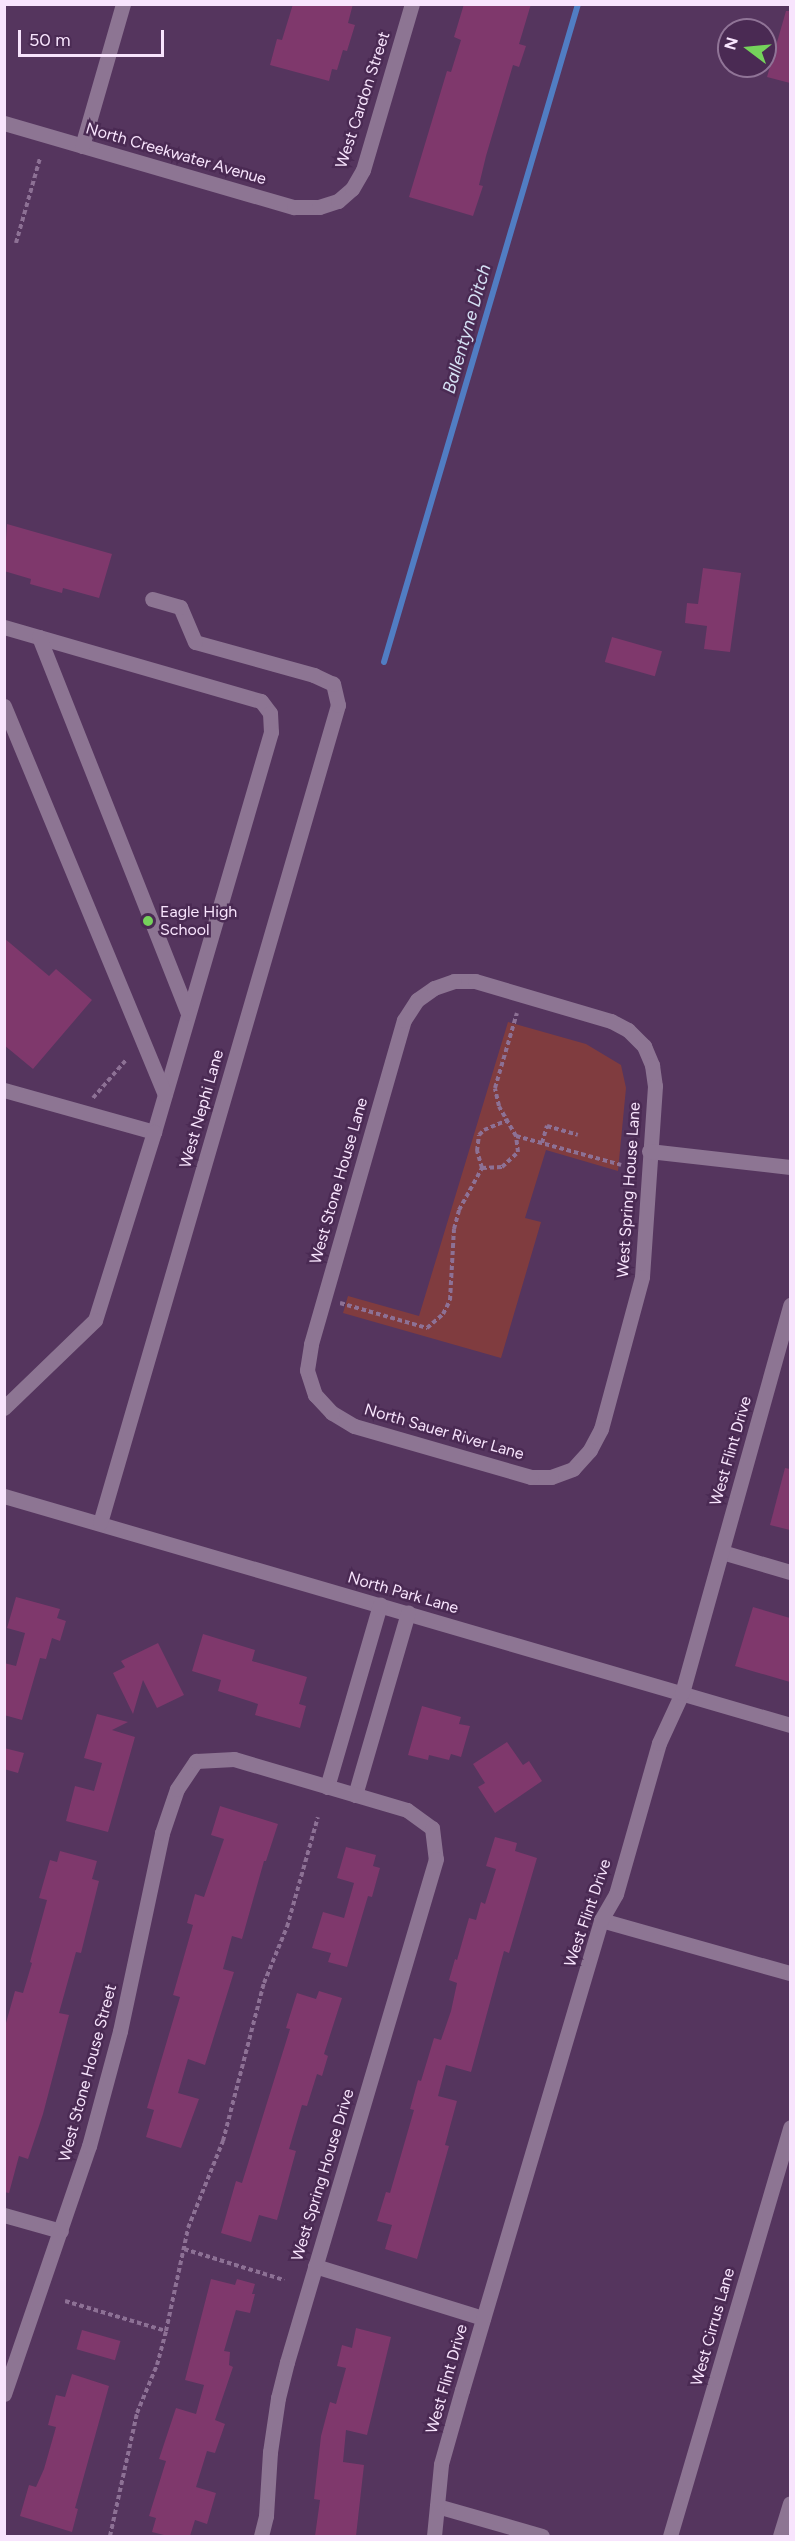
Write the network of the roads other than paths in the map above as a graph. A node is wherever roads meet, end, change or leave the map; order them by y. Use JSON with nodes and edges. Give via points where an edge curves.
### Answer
{"nodes":[{"id":1,"x":123,"y":4,"type":"edge"},
{"id":2,"x":412,"y":4,"type":"edge"},
{"id":3,"x":4,"y":123,"type":"edge"},
{"id":4,"x":82,"y":146,"type":"junction"},
{"id":5,"x":338,"y":201,"type":"joint"},
{"id":6,"x":152,"y":599,"type":"dead end"},
{"id":7,"x":4,"y":627,"type":"edge"},
{"id":8,"x":39,"y":637,"type":"junction"},
{"id":9,"x":4,"y":706,"type":"edge"},
{"id":10,"x":188,"y":1013,"type":"junction"},
{"id":11,"x":644,"y":1046,"type":"joint"},
{"id":12,"x":4,"y":1090,"type":"edge"},
{"id":13,"x":165,"y":1094,"type":"junction"},
{"id":14,"x":154,"y":1132,"type":"junction"},
{"id":15,"x":649,"y":1151,"type":"junction"},
{"id":16,"x":790,"y":1167,"type":"edge"},
{"id":17,"x":790,"y":1305,"type":"edge"},
{"id":18,"x":315,"y":1395,"type":"joint"},
{"id":19,"x":4,"y":1408,"type":"edge"},
{"id":20,"x":573,"y":1469,"type":"joint"},
{"id":21,"x":4,"y":1496,"type":"edge"},
{"id":22,"x":100,"y":1523,"type":"junction"},
{"id":23,"x":722,"y":1552,"type":"junction"},
{"id":24,"x":790,"y":1572,"type":"edge"},
{"id":25,"x":381,"y":1605,"type":"junction"},
{"id":26,"x":408,"y":1613,"type":"junction"},
{"id":27,"x":682,"y":1693,"type":"junction"},
{"id":28,"x":790,"y":1725,"type":"edge"},
{"id":29,"x":327,"y":1787,"type":"junction"},
{"id":30,"x":355,"y":1795,"type":"junction"},
{"id":31,"x":601,"y":1920,"type":"junction"},
{"id":32,"x":790,"y":1973,"type":"edge"},
{"id":33,"x":790,"y":2127,"type":"edge"},
{"id":34,"x":4,"y":2215,"type":"edge"},
{"id":35,"x":61,"y":2231,"type":"junction"},
{"id":36,"x":315,"y":2266,"type":"junction"},
{"id":37,"x":483,"y":2318,"type":"junction"},
{"id":38,"x":4,"y":2394,"type":"edge"},
{"id":39,"x":790,"y":2503,"type":"edge"},
{"id":40,"x":436,"y":2506,"type":"junction"},
{"id":41,"x":261,"y":2536,"type":"edge"},
{"id":42,"x":434,"y":2536,"type":"edge"},
{"id":43,"x":542,"y":2536,"type":"edge"},
{"id":44,"x":670,"y":2536,"type":"edge"},
{"id":45,"x":780,"y":2536,"type":"edge"}],
"edges":[{"from":1,"to":4,"type":"street"},
{"from":2,"to":5,"type":"street","name":"West Cardon Street","via":[[363,170],[352,189]]},
{"from":3,"to":4,"type":"street","name":"North Creekwater Avenue"},
{"from":4,"to":5,"type":"street","name":"North Creekwater Avenue","via":[[294,207],[319,207]]},
{"from":6,"to":22,"type":"street","name":"West Nephi Lane","via":[[180,607],[195,642],[314,675],[333,684],[338,705]]},
{"from":7,"to":8,"type":"street"},
{"from":8,"to":10,"type":"street"},
{"from":8,"to":10,"type":"street","via":[[261,701],[270,713],[271,732]]},
{"from":9,"to":13,"type":"street"},
{"from":10,"to":13,"type":"street"},
{"from":11,"to":15,"type":"street","name":"West Spring House Lane","via":[[655,1086]]},
{"from":11,"to":18,"type":"street","name":"West Stone House Lane","via":[[611,1021],[475,981],[454,981],[417,1000],[404,1020],[311,1344],[307,1370]]},
{"from":12,"to":14,"type":"street"},
{"from":13,"to":14,"type":"street"},
{"from":14,"to":19,"type":"street","via":[[95,1320]]},
{"from":15,"to":16,"type":"street"},
{"from":15,"to":20,"type":"street","name":"West Spring House Lane","via":[[642,1277],[601,1429]]},
{"from":17,"to":23,"type":"street","name":"West Flint Drive"},
{"from":18,"to":20,"type":"street","name":"North Sauer River Lane","via":[[332,1413],[354,1426],[531,1476],[551,1477]]},
{"from":21,"to":22,"type":"street","name":"North Park Lane"},
{"from":22,"to":25,"type":"street","name":"North Park Lane"},
{"from":23,"to":24,"type":"street"},
{"from":23,"to":27,"type":"street","name":"West Flint Drive"},
{"from":25,"to":26,"type":"street","name":"North Park Lane"},
{"from":25,"to":29,"type":"street"},
{"from":26,"to":27,"type":"street","name":"North Park Lane"},
{"from":26,"to":30,"type":"street"},
{"from":27,"to":28,"type":"street","name":"North Park Lane"},
{"from":27,"to":31,"type":"street","name":"West Flint Drive","via":[[659,1743],[616,1893]]},
{"from":29,"to":30,"type":"street"},
{"from":29,"to":35,"type":"street","name":"West Stone House Street","via":[[234,1759],[196,1761],[177,1789],[162,1833],[120,2031]]},
{"from":30,"to":36,"type":"street","name":"West Spring House Drive","via":[[407,1810],[432,1828],[436,1859]]},
{"from":31,"to":32,"type":"street"},
{"from":31,"to":37,"type":"street","name":"West Flint Drive"},
{"from":33,"to":44,"type":"street","name":"West Cirrus Lane"},
{"from":34,"to":35,"type":"street"},
{"from":35,"to":38,"type":"street","name":"West Stone House Street"},
{"from":36,"to":37,"type":"street"},
{"from":36,"to":41,"type":"street","name":"West Spring House Drive","via":[[278,2398]]},
{"from":37,"to":40,"type":"street","name":"West Flint Drive","via":[[441,2464]]},
{"from":39,"to":45,"type":"street"},
{"from":40,"to":42,"type":"street","name":"West Flint Drive"},
{"from":40,"to":43,"type":"street"}]}
